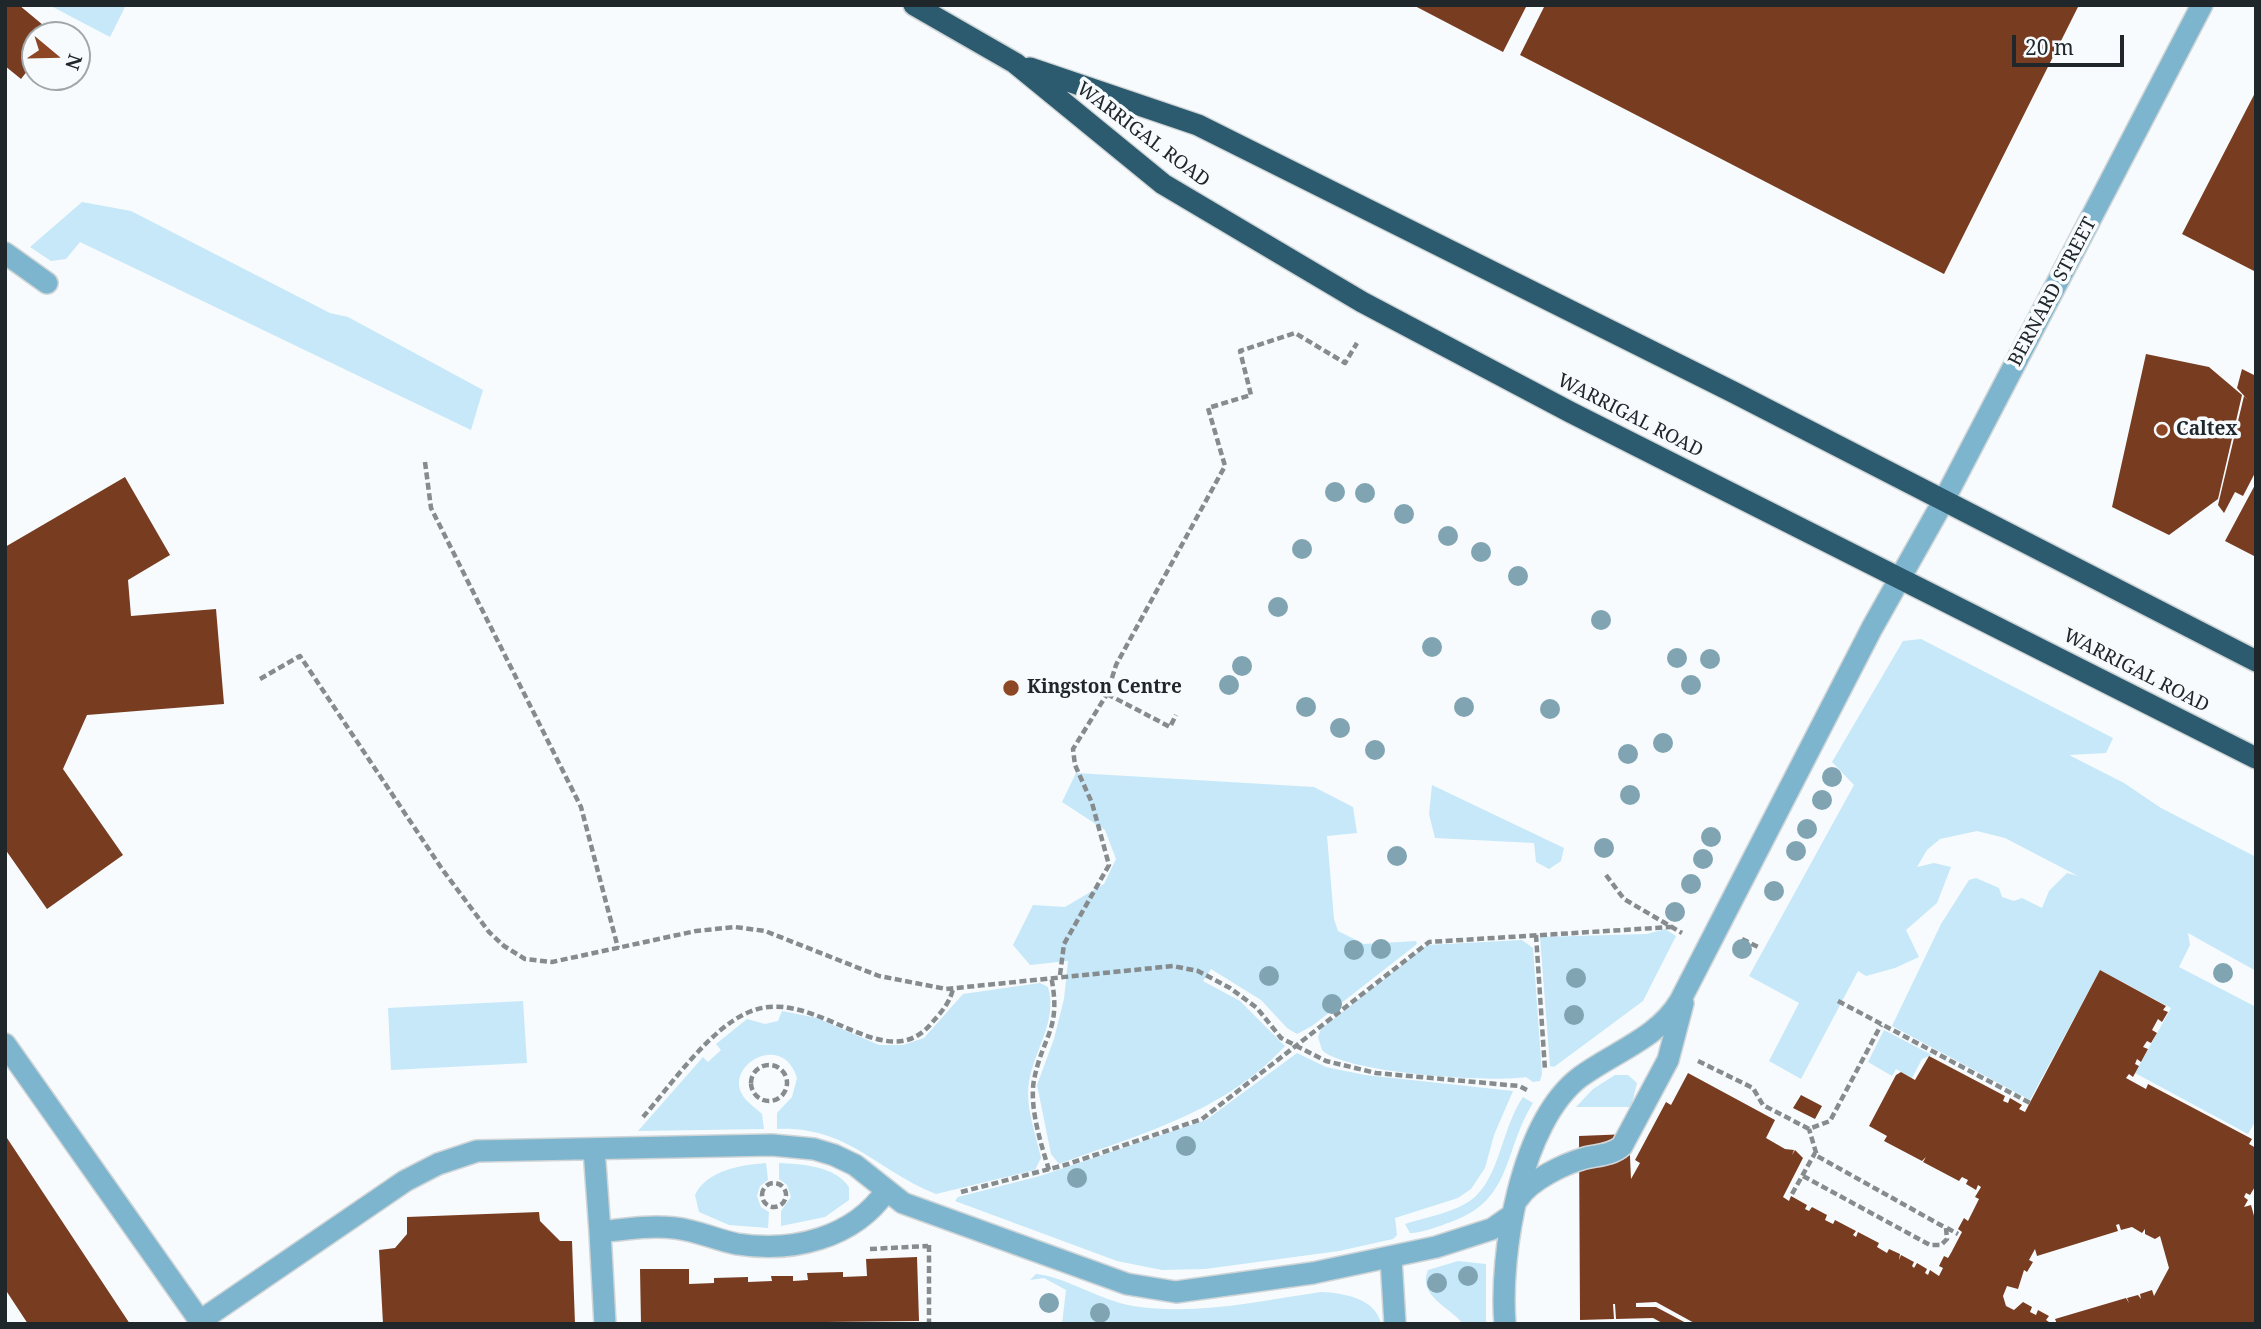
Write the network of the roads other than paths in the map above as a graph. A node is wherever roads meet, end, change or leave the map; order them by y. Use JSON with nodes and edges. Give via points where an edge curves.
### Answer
{"nodes":[{"id":1,"x":914,"y":5,"type":"edge"},
{"id":2,"x":2202,"y":5,"type":"edge"},
{"id":3,"x":1015,"y":63,"type":"junction"},
{"id":4,"x":5,"y":253,"type":"edge"},
{"id":5,"x":47,"y":283,"type":"dead end"},
{"id":6,"x":1944,"y":500,"type":"junction"},
{"id":7,"x":1901,"y":578,"type":"junction"},
{"id":8,"x":2256,"y":661,"type":"edge"},
{"id":9,"x":2256,"y":758,"type":"edge"},
{"id":10,"x":1696,"y":972,"type":"junction"},
{"id":11,"x":5,"y":1044,"type":"edge"},
{"id":12,"x":594,"y":1149,"type":"junction"},
{"id":13,"x":886,"y":1191,"type":"junction"},
{"id":14,"x":1513,"y":1210,"type":"junction"},
{"id":15,"x":600,"y":1232,"type":"junction"},
{"id":16,"x":1391,"y":1259,"type":"junction"},
{"id":17,"x":199,"y":1322,"type":"edge"},
{"id":18,"x":605,"y":1324,"type":"edge"},
{"id":19,"x":1395,"y":1324,"type":"edge"},
{"id":20,"x":1505,"y":1324,"type":"edge"}],
"edges":[{"from":1,"to":3,"type":"highway","name":"WARRIGAL ROAD"},
{"from":2,"to":6,"type":"street","name":"BERNARD STREET"},
{"from":3,"to":6,"type":"highway","name":"WARRIGAL ROAD","via":[[1198,125]]},
{"from":3,"to":7,"type":"highway","name":"WARRIGAL ROAD","via":[[1163,184],[1362,302]]},
{"from":4,"to":5,"type":"street"},
{"from":6,"to":7,"type":"street","name":"BERNARD STREET"},
{"from":6,"to":8,"type":"highway","name":"WARRIGAL ROAD"},
{"from":7,"to":9,"type":"highway","name":"WARRIGAL ROAD"},
{"from":7,"to":10,"type":"street","name":"BERNARD STREET"},
{"from":10,"to":14,"type":"street","via":[[1676,1009],[1660,1027],[1608,1057],[1559,1098],[1535,1141]]},
{"from":10,"to":14,"type":"street","via":[[1668,1060],[1625,1141],[1618,1149],[1572,1163],[1528,1187]]},
{"from":11,"to":17,"type":"street"},
{"from":12,"to":13,"type":"street","via":[[772,1145],[814,1149],[855,1165]]},
{"from":12,"to":15,"type":"street"},
{"from":12,"to":17,"type":"street","via":[[477,1151],[438,1164],[371,1203]]},
{"from":13,"to":15,"type":"street","via":[[868,1214],[848,1227],[793,1244],[745,1245],[653,1226]]},
{"from":13,"to":16,"type":"street","via":[[903,1203],[1107,1278],[1158,1291],[1211,1288]]},
{"from":14,"to":16,"type":"street","via":[[1492,1229]]},
{"from":14,"to":20,"type":"street"},
{"from":15,"to":18,"type":"street"},
{"from":16,"to":19,"type":"street"}]}
